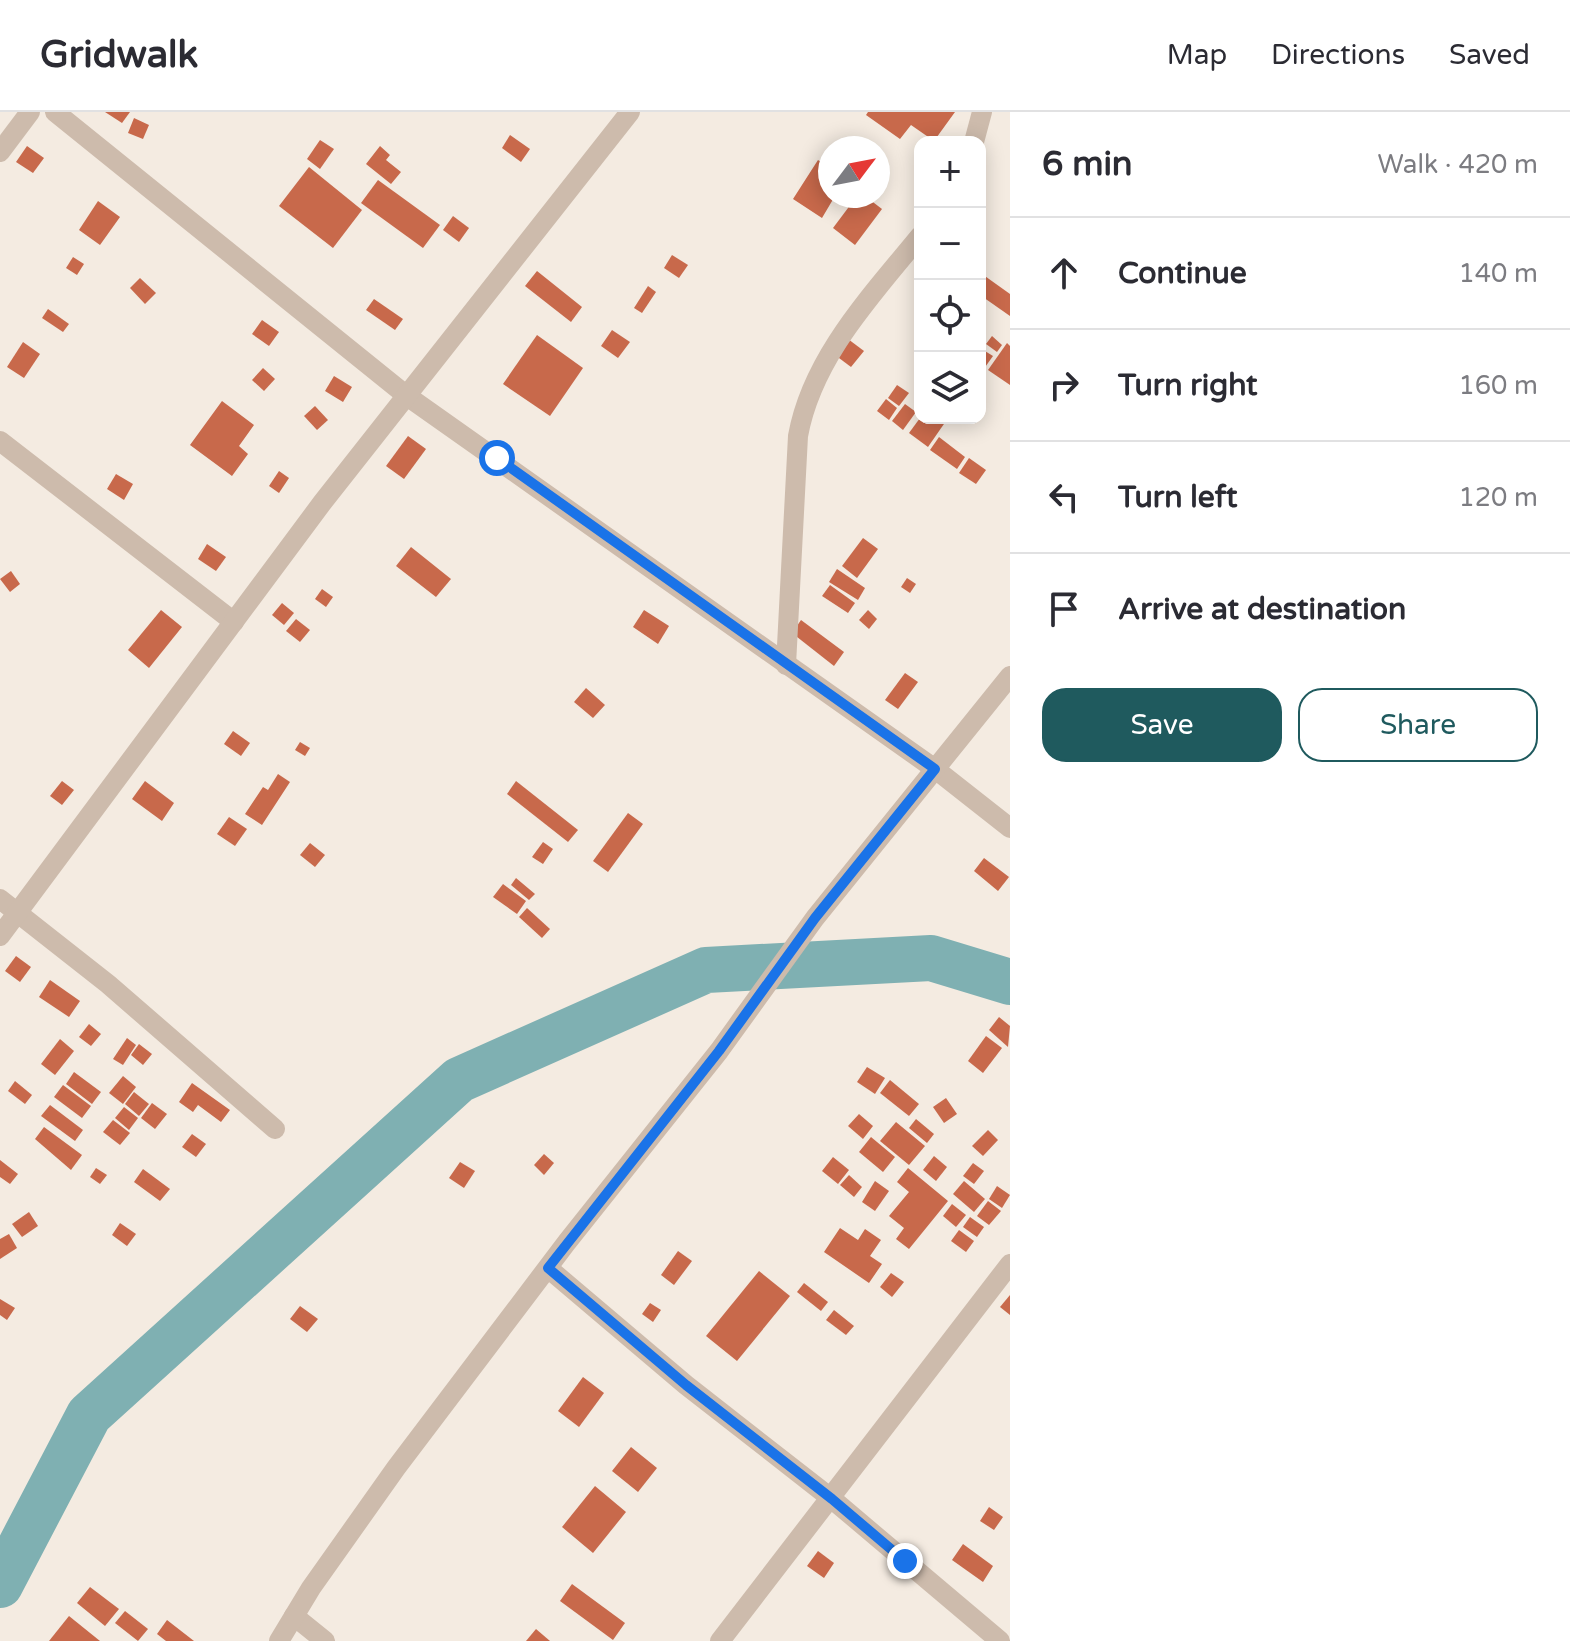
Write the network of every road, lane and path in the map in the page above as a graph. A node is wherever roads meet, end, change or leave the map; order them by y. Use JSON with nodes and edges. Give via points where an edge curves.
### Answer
{"nodes":[{"id":1,"x":30,"y":112,"type":"edge"},
{"id":2,"x":55,"y":112,"type":"edge"},
{"id":3,"x":630,"y":112,"type":"edge"},
{"id":4,"x":982,"y":112,"type":"edge"},
{"id":5,"x":976,"y":136,"type":"edge"},
{"id":6,"x":0,"y":152,"type":"edge"},
{"id":7,"x":914,"y":244,"type":"edge"},
{"id":8,"x":407,"y":396,"type":"junction"},
{"id":9,"x":0,"y":441,"type":"edge"},
{"id":10,"x":234,"y":622,"type":"junction"},
{"id":11,"x":786,"y":665,"type":"junction"},
{"id":12,"x":1010,"y":676,"type":"edge"},
{"id":13,"x":935,"y":769,"type":"junction"},
{"id":14,"x":1010,"y":828,"type":"edge"},
{"id":15,"x":0,"y":899,"type":"edge"},
{"id":16,"x":19,"y":912,"type":"junction"},
{"id":17,"x":0,"y":936,"type":"edge"},
{"id":18,"x":275,"y":1129,"type":"dead end"},
{"id":19,"x":1010,"y":1264,"type":"edge"},
{"id":20,"x":548,"y":1268,"type":"junction"},
{"id":21,"x":832,"y":1499,"type":"junction"},
{"id":22,"x":294,"y":1616,"type":"junction"},
{"id":23,"x":279,"y":1641,"type":"edge"},
{"id":24,"x":325,"y":1641,"type":"edge"},
{"id":25,"x":720,"y":1641,"type":"edge"},
{"id":26,"x":1000,"y":1641,"type":"edge"}],
"edges":[{"from":1,"to":6,"type":"street"},
{"from":2,"to":8,"type":"street"},
{"from":3,"to":8,"type":"street"},
{"from":4,"to":5,"type":"street"},
{"from":7,"to":11,"type":"street","via":[[815,377],[803,406]]},
{"from":8,"to":10,"type":"street"},
{"from":8,"to":11,"type":"street"},
{"from":9,"to":10,"type":"street"},
{"from":10,"to":16,"type":"street"},
{"from":11,"to":13,"type":"street"},
{"from":12,"to":13,"type":"street"},
{"from":13,"to":14,"type":"street"},
{"from":13,"to":20,"type":"street"},
{"from":15,"to":16,"type":"street"},
{"from":16,"to":17,"type":"street"},
{"from":16,"to":18,"type":"street"},
{"from":19,"to":21,"type":"street"},
{"from":20,"to":21,"type":"street"},
{"from":20,"to":22,"type":"street","via":[[396,1468]]},
{"from":21,"to":25,"type":"street"},
{"from":21,"to":26,"type":"street"},
{"from":22,"to":23,"type":"street"},
{"from":22,"to":24,"type":"street"}]}
